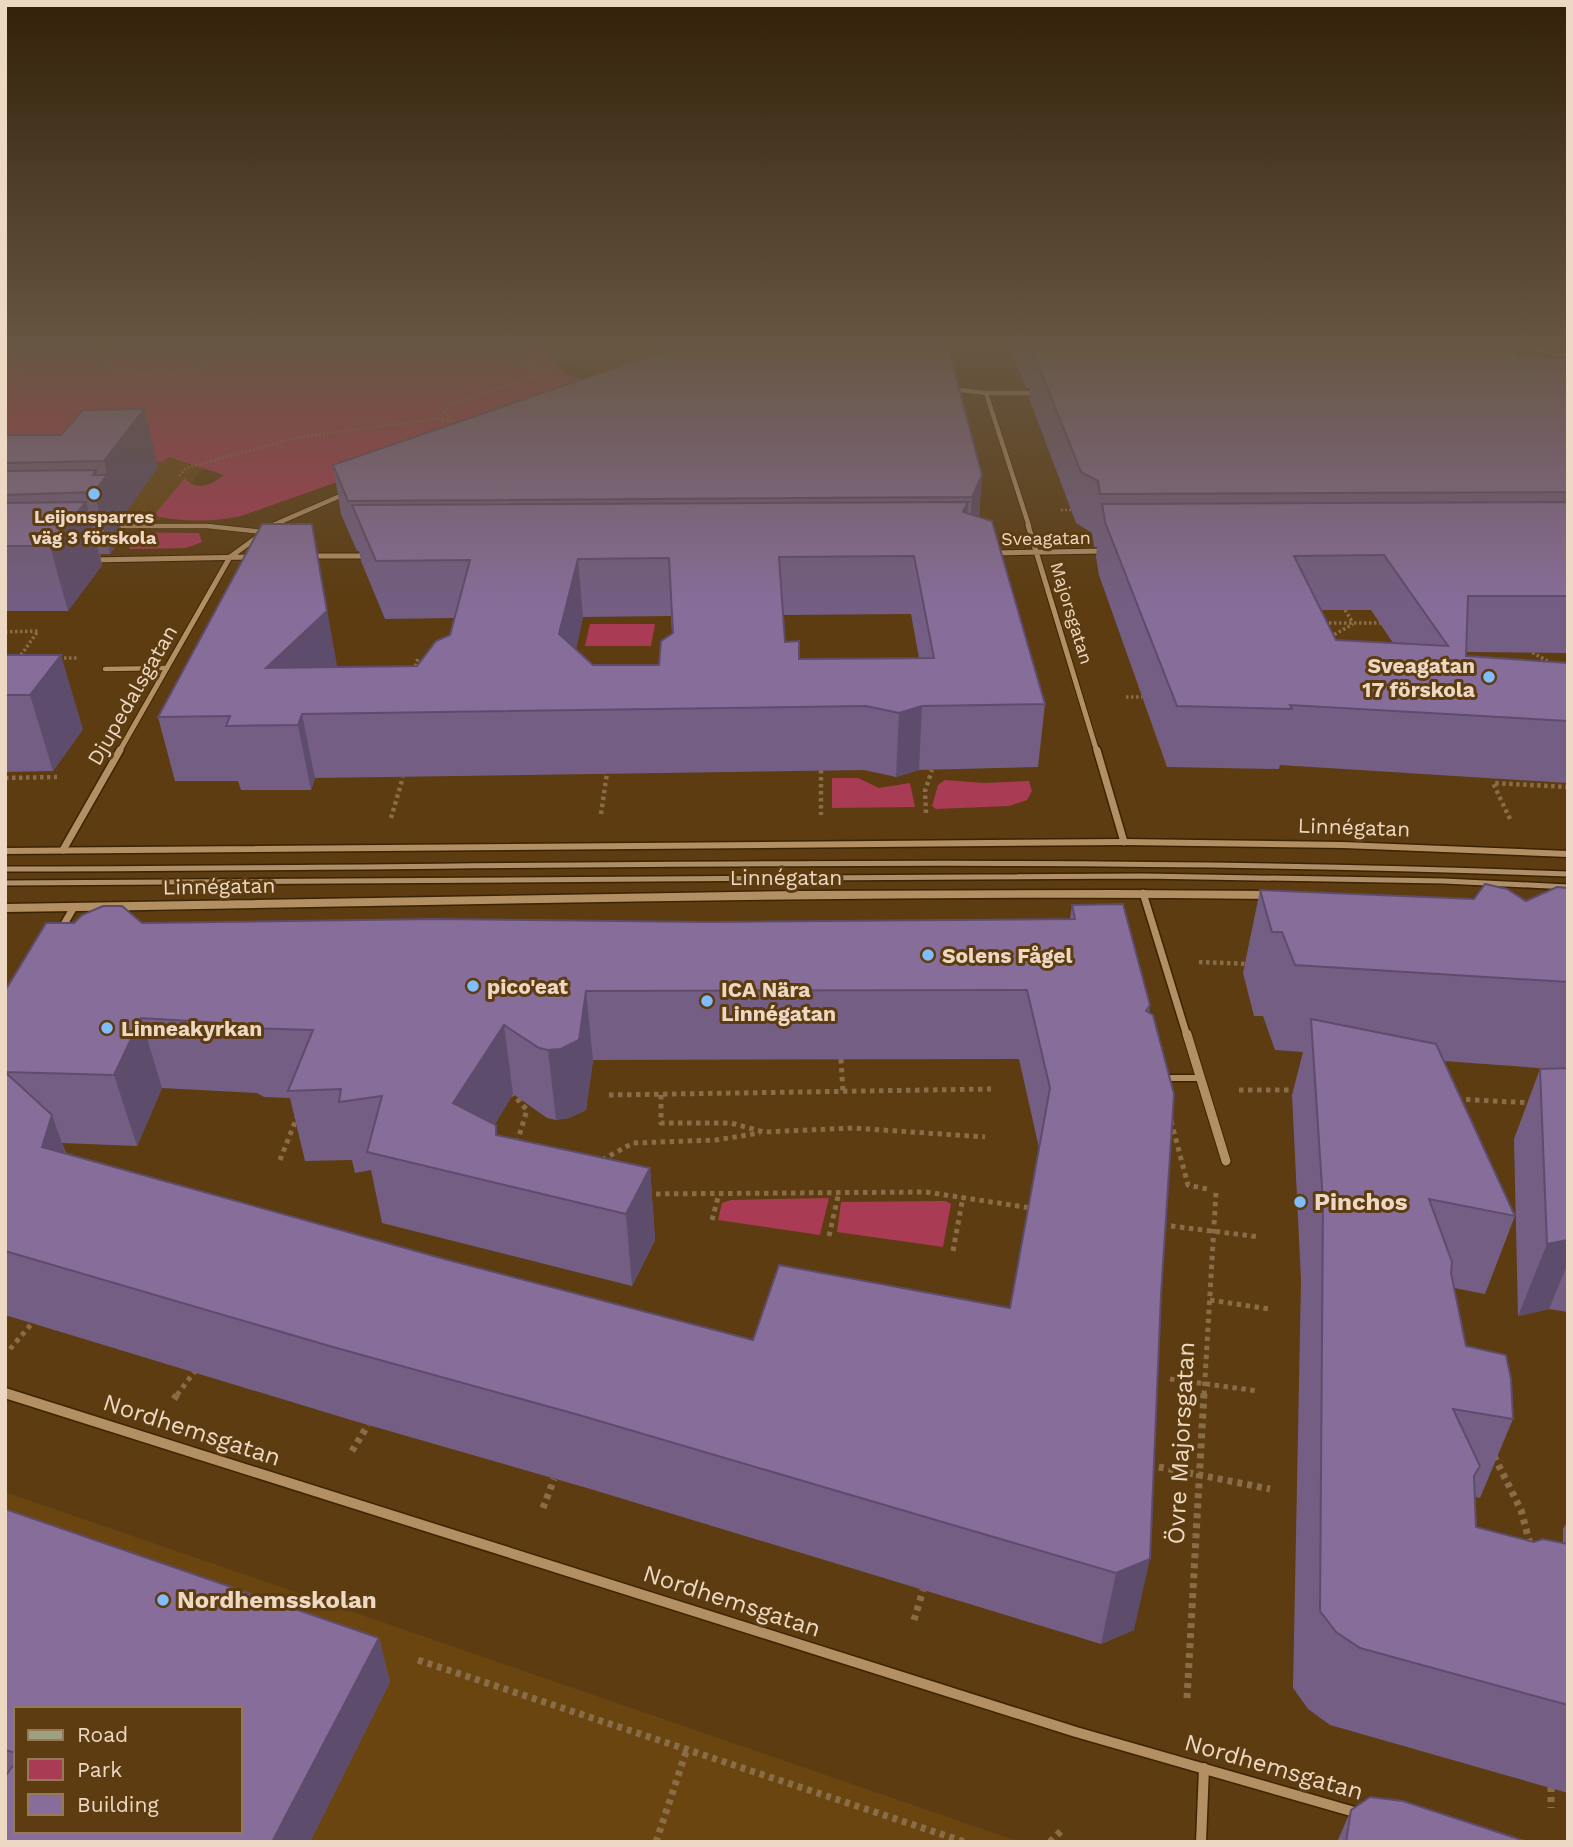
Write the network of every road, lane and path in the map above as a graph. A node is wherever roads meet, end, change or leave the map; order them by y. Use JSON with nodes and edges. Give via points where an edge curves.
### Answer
{"nodes":[{"id":1,"x":331,"y":433,"type":"edge"},
{"id":2,"x":999,"y":433,"type":"edge"},
{"id":3,"x":179,"y":476,"type":"dead end"},
{"id":4,"x":359,"y":489,"type":"edge"},
{"id":5,"x":1061,"y":510,"type":"dead end"},
{"id":6,"x":1072,"y":510,"type":"edge"},
{"id":7,"x":104,"y":526,"type":"edge"},
{"id":8,"x":262,"y":531,"type":"junction"},
{"id":9,"x":1109,"y":551,"type":"edge"},
{"id":10,"x":1036,"y":552,"type":"junction"},
{"id":11,"x":990,"y":553,"type":"edge"},
{"id":12,"x":257,"y":556,"type":"edge"},
{"id":13,"x":297,"y":556,"type":"edge"},
{"id":14,"x":378,"y":556,"type":"edge"},
{"id":15,"x":230,"y":557,"type":"junction"},
{"id":16,"x":86,"y":560,"type":"edge"},
{"id":17,"x":1345,"y":610,"type":"edge"},
{"id":18,"x":1316,"y":623,"type":"edge"},
{"id":19,"x":1395,"y":623,"type":"edge"},
{"id":20,"x":1353,"y":624,"type":"junction"},
{"id":21,"x":5,"y":632,"type":"edge"},
{"id":22,"x":1326,"y":640,"type":"edge"},
{"id":23,"x":1518,"y":644,"type":"edge"},
{"id":24,"x":87,"y":658,"type":"dead end"},
{"id":25,"x":418,"y":658,"type":"dead end"},
{"id":26,"x":32,"y":659,"type":"edge"},
{"id":27,"x":46,"y":659,"type":"edge"},
{"id":28,"x":1559,"y":666,"type":"edge"},
{"id":29,"x":167,"y":668,"type":"junction"},
{"id":30,"x":105,"y":669,"type":"dead end"},
{"id":31,"x":410,"y":682,"type":"edge"},
{"id":32,"x":1142,"y":696,"type":"dead end"},
{"id":33,"x":1126,"y":697,"type":"dead end"},
{"id":34,"x":821,"y":770,"type":"dead end"},
{"id":35,"x":932,"y":770,"type":"dead end"},
{"id":36,"x":607,"y":773,"type":"edge"},
{"id":37,"x":57,"y":777,"type":"dead end"},
{"id":38,"x":403,"y":777,"type":"dead end"},
{"id":39,"x":5,"y":778,"type":"edge"},
{"id":40,"x":1568,"y":787,"type":"edge"},
{"id":41,"x":390,"y":818,"type":"dead end"},
{"id":42,"x":601,"y":818,"type":"dead end"},
{"id":43,"x":821,"y":818,"type":"dead end"},
{"id":44,"x":926,"y":818,"type":"dead end"},
{"id":45,"x":1513,"y":826,"type":"dead end"},
{"id":46,"x":1124,"y":842,"type":"junction"},
{"id":47,"x":63,"y":850,"type":"junction"},
{"id":48,"x":5,"y":851,"type":"edge"},
{"id":49,"x":1568,"y":854,"type":"edge"},
{"id":50,"x":5,"y":869,"type":"edge"},
{"id":51,"x":1568,"y":874,"type":"edge"},
{"id":52,"x":5,"y":883,"type":"edge"},
{"id":53,"x":1568,"y":887,"type":"edge"},
{"id":54,"x":1143,"y":893,"type":"junction"},
{"id":55,"x":1295,"y":896,"type":"edge"},
{"id":56,"x":74,"y":907,"type":"junction"},
{"id":57,"x":5,"y":908,"type":"edge"},
{"id":58,"x":58,"y":935,"type":"edge"},
{"id":59,"x":1194,"y":962,"type":"dead end"},
{"id":60,"x":1261,"y":964,"type":"edge"},
{"id":61,"x":841,"y":1059,"type":"dead end"},
{"id":62,"x":1201,"y":1078,"type":"junction"},
{"id":63,"x":1159,"y":1079,"type":"edge"},
{"id":64,"x":504,"y":1085,"type":"edge"},
{"id":65,"x":991,"y":1089,"type":"dead end"},
{"id":66,"x":1235,"y":1090,"type":"dead end"},
{"id":67,"x":1290,"y":1090,"type":"dead end"},
{"id":68,"x":843,"y":1093,"type":"junction"},
{"id":69,"x":609,"y":1095,"type":"dead end"},
{"id":70,"x":661,"y":1095,"type":"junction"},
{"id":71,"x":1446,"y":1099,"type":"edge"},
{"id":72,"x":1534,"y":1104,"type":"dead end"},
{"id":73,"x":301,"y":1109,"type":"edge"},
{"id":74,"x":764,"y":1132,"type":"junction"},
{"id":75,"x":985,"y":1137,"type":"dead end"},
{"id":76,"x":513,"y":1156,"type":"edge"},
{"id":77,"x":280,"y":1160,"type":"dead end"},
{"id":78,"x":1226,"y":1161,"type":"dead end"},
{"id":79,"x":594,"y":1166,"type":"edge"},
{"id":80,"x":1217,"y":1191,"type":"dead end"},
{"id":81,"x":839,"y":1192,"type":"junction"},
{"id":82,"x":643,"y":1194,"type":"edge"},
{"id":83,"x":719,"y":1194,"type":"junction"},
{"id":84,"x":963,"y":1197,"type":"junction"},
{"id":85,"x":1031,"y":1208,"type":"edge"},
{"id":86,"x":712,"y":1220,"type":"dead end"},
{"id":87,"x":1171,"y":1226,"type":"edge"},
{"id":88,"x":1214,"y":1231,"type":"junction"},
{"id":89,"x":829,"y":1236,"type":"dead end"},
{"id":90,"x":1260,"y":1237,"type":"dead end"},
{"id":91,"x":953,"y":1251,"type":"dead end"},
{"id":92,"x":1210,"y":1300,"type":"junction"},
{"id":93,"x":1269,"y":1309,"type":"dead end"},
{"id":94,"x":33,"y":1322,"type":"dead end"},
{"id":95,"x":10,"y":1349,"type":"dead end"},
{"id":96,"x":195,"y":1371,"type":"dead end"},
{"id":97,"x":1170,"y":1379,"type":"dead end"},
{"id":98,"x":1206,"y":1384,"type":"junction"},
{"id":99,"x":1258,"y":1391,"type":"dead end"},
{"id":100,"x":5,"y":1394,"type":"edge"},
{"id":101,"x":174,"y":1399,"type":"dead end"},
{"id":102,"x":368,"y":1425,"type":"dead end"},
{"id":103,"x":1492,"y":1446,"type":"edge"},
{"id":104,"x":352,"y":1451,"type":"dead end"},
{"id":105,"x":1141,"y":1464,"type":"edge"},
{"id":106,"x":1200,"y":1475,"type":"junction"},
{"id":107,"x":554,"y":1479,"type":"dead end"},
{"id":108,"x":1270,"y":1489,"type":"dead end"},
{"id":109,"x":542,"y":1508,"type":"dead end"},
{"id":110,"x":1531,"y":1549,"type":"edge"},
{"id":111,"x":923,"y":1590,"type":"dead end"},
{"id":112,"x":914,"y":1620,"type":"dead end"},
{"id":113,"x":418,"y":1660,"type":"dead end"},
{"id":114,"x":1187,"y":1698,"type":"dead end"},
{"id":115,"x":687,"y":1749,"type":"junction"},
{"id":116,"x":1204,"y":1768,"type":"junction"},
{"id":117,"x":1550,"y":1787,"type":"dead end"},
{"id":118,"x":1551,"y":1808,"type":"dead end"},
{"id":119,"x":1376,"y":1819,"type":"edge"},
{"id":120,"x":1062,"y":1830,"type":"dead end"},
{"id":121,"x":656,"y":1842,"type":"edge"},
{"id":122,"x":965,"y":1842,"type":"edge"},
{"id":123,"x":1050,"y":1842,"type":"edge"},
{"id":124,"x":1201,"y":1842,"type":"edge"}],
"edges":[{"from":1,"to":3,"type":"path","via":[[299,437],[186,468]]},
{"from":2,"to":10,"type":"street","name":"Majorsgatan"},
{"from":4,"to":8,"type":"street"},
{"from":5,"to":6,"type":"path"},
{"from":7,"to":8,"type":"lane"},
{"from":8,"to":15,"type":"street"},
{"from":9,"to":10,"type":"street","name":"Sveagatan"},
{"from":10,"to":11,"type":"street","name":"Sveagatan"},
{"from":10,"to":46,"type":"street","name":"Majorsgatan"},
{"from":12,"to":15,"type":"street"},
{"from":13,"to":14,"type":"street"},
{"from":15,"to":16,"type":"street"},
{"from":15,"to":29,"type":"street","name":"Djupedalsgatan"},
{"from":17,"to":20,"type":"path"},
{"from":18,"to":20,"type":"path"},
{"from":19,"to":20,"type":"path"},
{"from":20,"to":22,"type":"path"},
{"from":21,"to":26,"type":"path","via":[[38,631],[19,659]]},
{"from":23,"to":28,"type":"path"},
{"from":24,"to":27,"type":"path"},
{"from":25,"to":31,"type":"path"},
{"from":29,"to":30,"type":"lane"},
{"from":29,"to":47,"type":"street","name":"Djupedalsgatan"},
{"from":32,"to":33,"type":"path"},
{"from":34,"to":43,"type":"path"},
{"from":35,"to":44,"type":"path","via":[[926,780]]},
{"from":36,"to":42,"type":"path"},
{"from":37,"to":39,"type":"path"},
{"from":38,"to":41,"type":"path"},
{"from":40,"to":45,"type":"path","via":[[1493,783]]},
{"from":46,"to":47,"type":"street","name":"Linnégatan"},
{"from":46,"to":49,"type":"street","name":"Linnégatan"},
{"from":47,"to":48,"type":"street","name":"Linnégatan"},
{"from":50,"to":51,"type":"lane","via":[[1150,862]]},
{"from":52,"to":53,"type":"lane","via":[[1156,876]]},
{"from":54,"to":55,"type":"street","name":"Linnégatan"},
{"from":54,"to":56,"type":"street","name":"Linnégatan"},
{"from":54,"to":62,"type":"street"},
{"from":56,"to":57,"type":"street","name":"Linnégatan"},
{"from":56,"to":58,"type":"street"},
{"from":59,"to":60,"type":"path"},
{"from":61,"to":68,"type":"path"},
{"from":62,"to":63,"type":"lane"},
{"from":62,"to":78,"type":"street"},
{"from":64,"to":76,"type":"path","via":[[527,1110]]},
{"from":65,"to":68,"type":"path"},
{"from":66,"to":67,"type":"path"},
{"from":68,"to":70,"type":"path"},
{"from":69,"to":70,"type":"path"},
{"from":70,"to":74,"type":"path","via":[[662,1123],[731,1123]]},
{"from":71,"to":72,"type":"path"},
{"from":73,"to":77,"type":"path"},
{"from":74,"to":75,"type":"path","via":[[853,1128]]},
{"from":74,"to":79,"type":"path","via":[[716,1140],[633,1143]]},
{"from":80,"to":88,"type":"path","name":"Övre Majorsgatan"},
{"from":81,"to":83,"type":"path"},
{"from":81,"to":84,"type":"path","via":[[926,1192]]},
{"from":81,"to":89,"type":"path"},
{"from":82,"to":83,"type":"path"},
{"from":83,"to":86,"type":"path"},
{"from":84,"to":85,"type":"path"},
{"from":84,"to":91,"type":"path"},
{"from":87,"to":88,"type":"path"},
{"from":88,"to":90,"type":"path"},
{"from":88,"to":92,"type":"path","name":"Övre Majorsgatan"},
{"from":92,"to":93,"type":"path"},
{"from":92,"to":98,"type":"path","name":"Övre Majorsgatan"},
{"from":94,"to":95,"type":"path"},
{"from":96,"to":101,"type":"path"},
{"from":97,"to":98,"type":"path"},
{"from":98,"to":99,"type":"path"},
{"from":98,"to":106,"type":"path","name":"Övre Majorsgatan"},
{"from":100,"to":116,"type":"street","name":"Nordhemsgatan","via":[[1076,1732]]},
{"from":102,"to":104,"type":"path"},
{"from":103,"to":110,"type":"path","via":[[1528,1526]]},
{"from":105,"to":106,"type":"path"},
{"from":106,"to":108,"type":"path"},
{"from":106,"to":114,"type":"path","name":"Övre Majorsgatan"},
{"from":107,"to":109,"type":"path"},
{"from":111,"to":112,"type":"path"},
{"from":113,"to":115,"type":"path"},
{"from":115,"to":121,"type":"path"},
{"from":115,"to":122,"type":"path"},
{"from":116,"to":119,"type":"street","name":"Nordhemsgatan"},
{"from":116,"to":124,"type":"street"},
{"from":117,"to":118,"type":"path"},
{"from":120,"to":123,"type":"path"}]}
